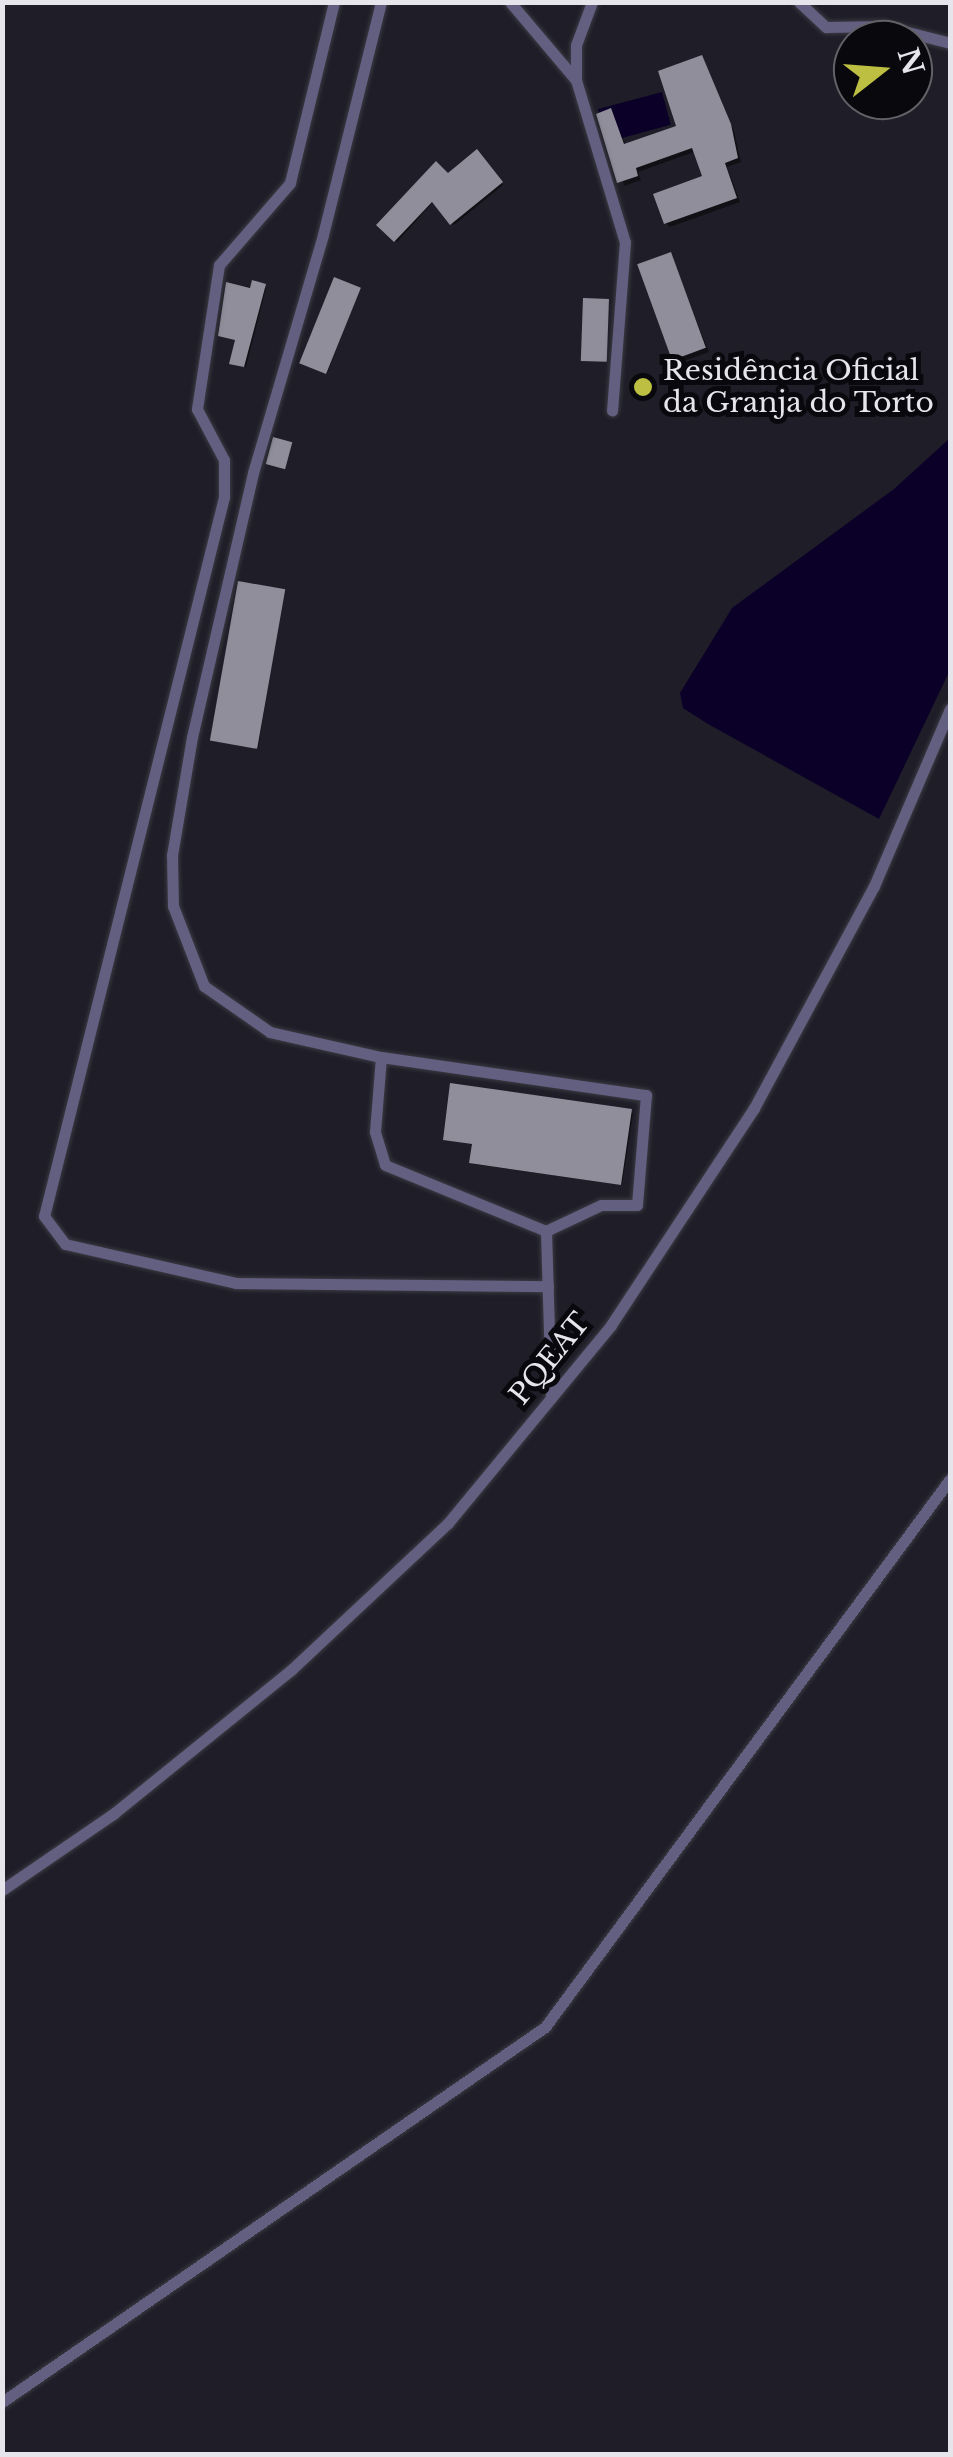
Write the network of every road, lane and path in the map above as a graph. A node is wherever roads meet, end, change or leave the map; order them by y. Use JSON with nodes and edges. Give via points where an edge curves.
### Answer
{"nodes":[{"id":1,"x":334,"y":2,"type":"edge"},
{"id":2,"x":381,"y":2,"type":"edge"},
{"id":3,"x":510,"y":2,"type":"edge"},
{"id":4,"x":592,"y":2,"type":"edge"},
{"id":5,"x":799,"y":2,"type":"edge"},
{"id":6,"x":950,"y":43,"type":"edge"},
{"id":7,"x":576,"y":80,"type":"junction"},
{"id":8,"x":612,"y":410,"type":"dead end"},
{"id":9,"x":950,"y":709,"type":"edge"},
{"id":10,"x":381,"y":1057,"type":"junction"},
{"id":11,"x":546,"y":1231,"type":"junction"},
{"id":12,"x":548,"y":1286,"type":"junction"},
{"id":13,"x":551,"y":1398,"type":"junction"},
{"id":14,"x":950,"y":1479,"type":"edge"},
{"id":15,"x":2,"y":1890,"type":"edge"},
{"id":16,"x":2,"y":2402,"type":"edge"}],
"edges":[{"from":1,"to":12,"type":"lane","via":[[290,183],[220,265],[197,408],[224,460],[224,497],[44,1216],[65,1244],[254,1285]]},
{"from":2,"to":10,"type":"lane","via":[[323,236],[253,473],[192,737],[172,856],[174,906],[204,986],[270,1032]]},
{"from":3,"to":7,"type":"lane"},
{"from":4,"to":7,"type":"lane","via":[[576,45]]},
{"from":5,"to":6,"type":"lane","via":[[826,27],[884,26]]},
{"from":7,"to":8,"type":"lane","via":[[625,242]]},
{"from":9,"to":13,"type":"lane","name":"PQEAT","via":[[874,886],[754,1108],[611,1325]]},
{"from":10,"to":11,"type":"lane","via":[[375,1132],[385,1166]]},
{"from":10,"to":11,"type":"lane","via":[[646,1095],[637,1205],[601,1205]]},
{"from":11,"to":12,"type":"lane"},
{"from":12,"to":13,"type":"lane"},
{"from":13,"to":15,"type":"lane","name":"PQEAT","via":[[448,1523],[292,1670],[113,1814]]},
{"from":14,"to":16,"type":"lane","via":[[545,2027]]}]}
